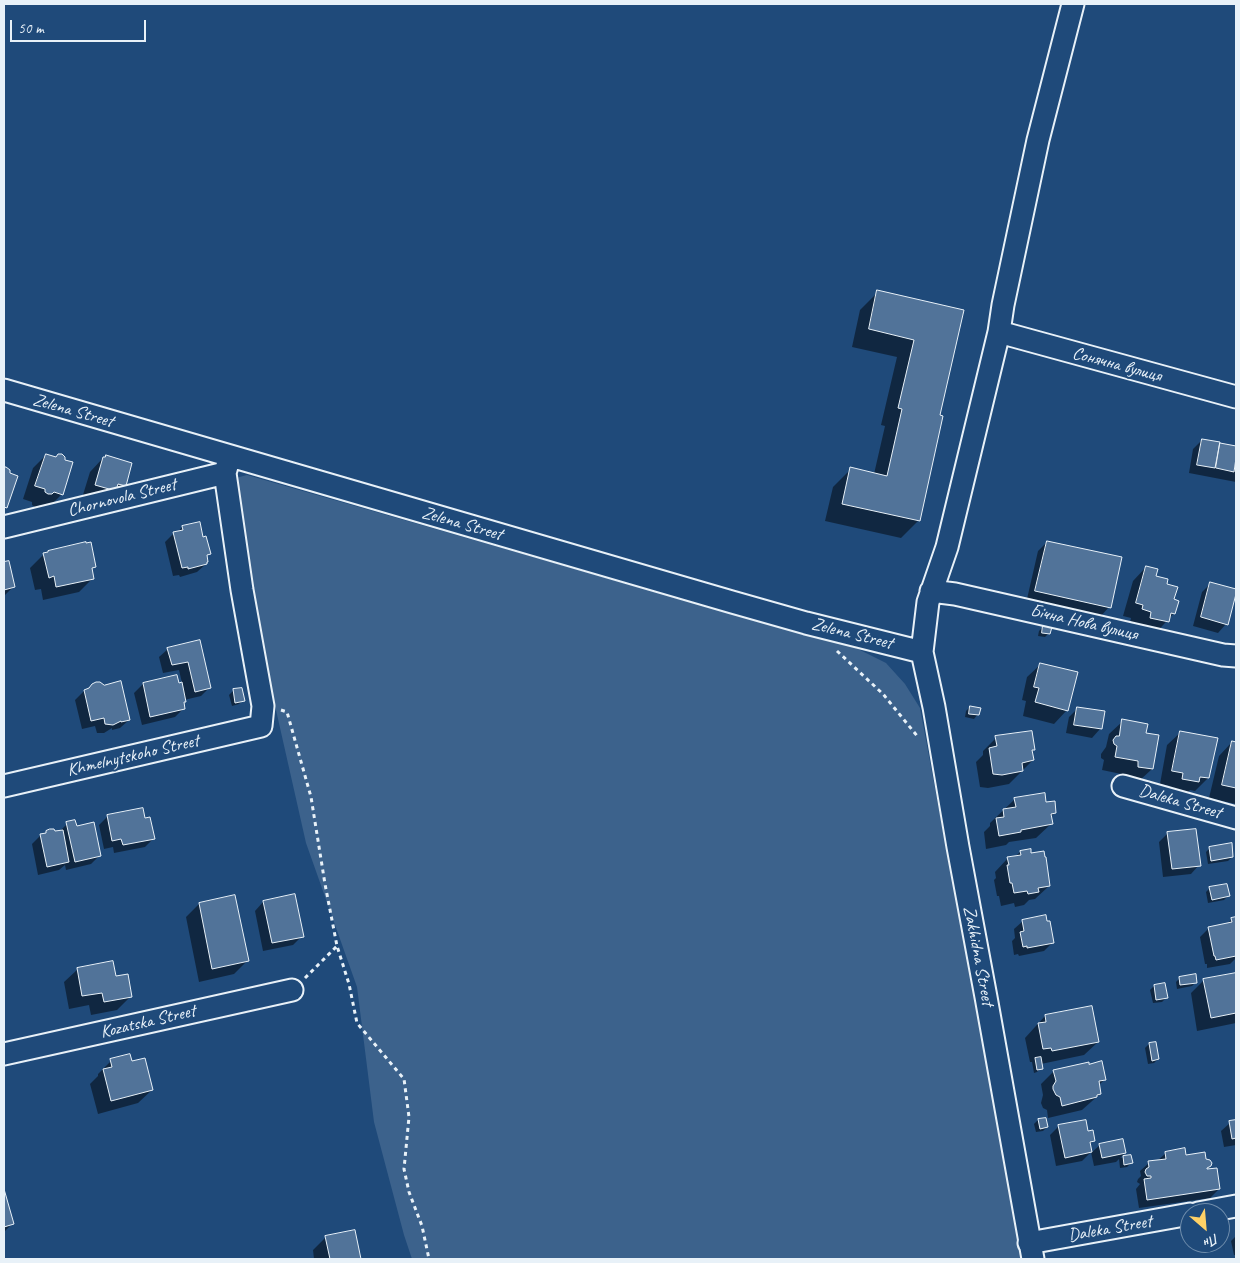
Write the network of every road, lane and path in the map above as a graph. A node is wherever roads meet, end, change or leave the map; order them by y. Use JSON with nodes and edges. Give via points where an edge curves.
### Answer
{"nodes":[{"id":1,"x":1073,"y":4,"type":"edge"},
{"id":2,"x":998,"y":332,"type":"junction"},
{"id":3,"x":4,"y":390,"type":"edge"},
{"id":4,"x":1236,"y":397,"type":"edge"},
{"id":5,"x":227,"y":464,"type":"junction"},
{"id":6,"x":4,"y":527,"type":"edge"},
{"id":7,"x":932,"y":591,"type":"junction"},
{"id":8,"x":834,"y":649,"type":"dead end"},
{"id":9,"x":922,"y":652,"type":"junction"},
{"id":10,"x":1236,"y":656,"type":"edge"},
{"id":11,"x":262,"y":716,"type":"junction"},
{"id":12,"x":920,"y":739,"type":"dead end"},
{"id":13,"x":4,"y":786,"type":"edge"},
{"id":14,"x":1123,"y":786,"type":"dead end"},
{"id":15,"x":1236,"y":818,"type":"edge"},
{"id":16,"x":337,"y":946,"type":"junction"},
{"id":17,"x":292,"y":990,"type":"joint"},
{"id":18,"x":4,"y":1054,"type":"edge"},
{"id":19,"x":1180,"y":1216,"type":"edge"},
{"id":20,"x":1031,"y":1251,"type":"edge"},
{"id":21,"x":429,"y":1259,"type":"edge"}],
"edges":[{"from":1,"to":2,"type":"street","name":"Zakhidna Street","via":[[1038,140]]},
{"from":2,"to":4,"type":"street","name":"Сонячна вулиця"},
{"from":2,"to":7,"type":"street","name":"Zakhidna Street","via":[[947,547]]},
{"from":3,"to":5,"type":"street","name":"Zelena Street"},
{"from":5,"to":6,"type":"street","name":"Chornovola Street"},
{"from":5,"to":9,"type":"street","name":"Zelena Street"},
{"from":5,"to":11,"type":"street"},
{"from":7,"to":9,"type":"street","name":"Zakhidna Street"},
{"from":7,"to":10,"type":"street","name":"Бічна Нова вулиця"},
{"from":8,"to":12,"type":"path","via":[[883,694]]},
{"from":9,"to":20,"type":"street","name":"Zakhidna Street"},
{"from":11,"to":13,"type":"street","name":"Khmelnytskoho Street"},
{"from":11,"to":16,"type":"path","via":[[287,712],[311,797]]},
{"from":14,"to":15,"type":"street","name":"Daleka Street"},
{"from":16,"to":17,"type":"path"},
{"from":16,"to":21,"type":"path","via":[[357,1023],[404,1079],[409,1117],[404,1169]]},
{"from":17,"to":18,"type":"street","name":"Kozatska Street"},
{"from":19,"to":20,"type":"street","name":"Daleka Street"}]}
